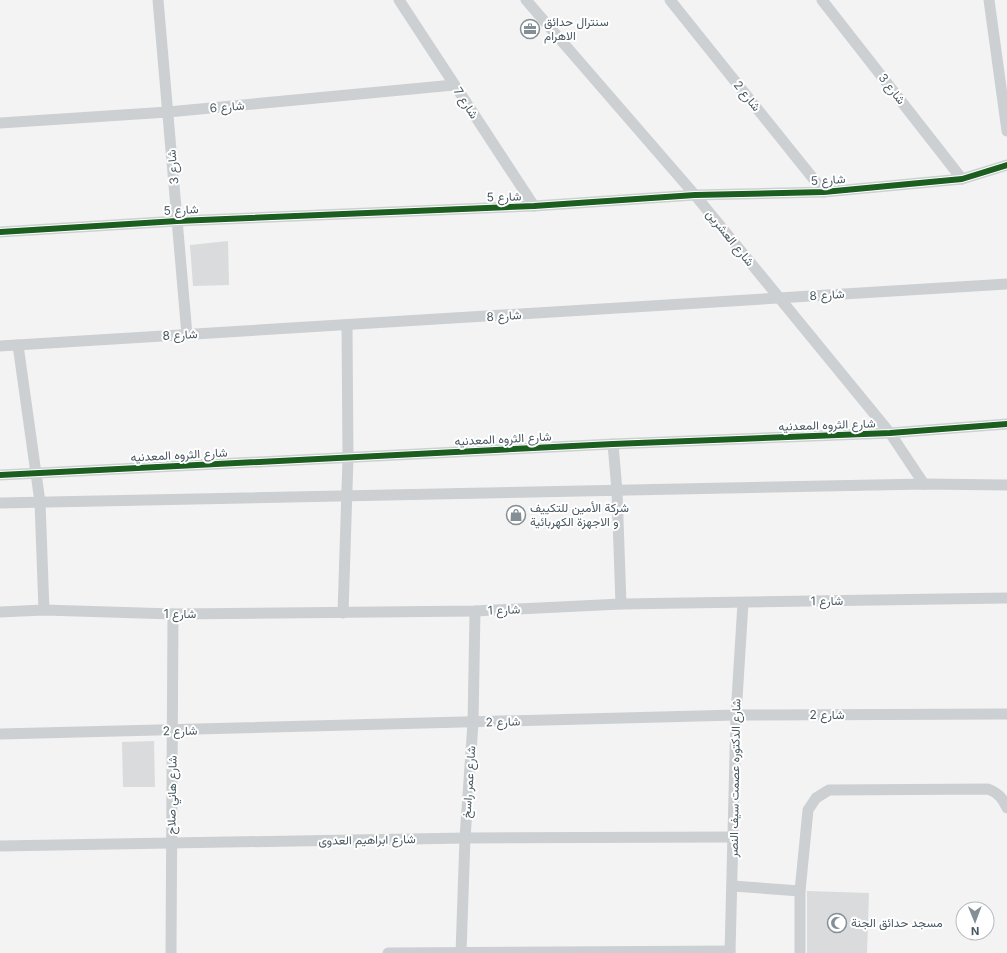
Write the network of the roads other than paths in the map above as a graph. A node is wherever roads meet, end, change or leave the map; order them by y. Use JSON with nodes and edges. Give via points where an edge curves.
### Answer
{"nodes":[{"id":1,"x":158,"y":0,"type":"edge"},
{"id":2,"x":398,"y":0,"type":"edge"},
{"id":3,"x":526,"y":0,"type":"edge"},
{"id":4,"x":670,"y":0,"type":"edge"},
{"id":5,"x":822,"y":0,"type":"edge"},
{"id":6,"x":989,"y":0,"type":"edge"},
{"id":7,"x":454,"y":85,"type":"junction"},
{"id":8,"x":168,"y":112,"type":"junction"},
{"id":9,"x":0,"y":123,"type":"edge"},
{"id":10,"x":1007,"y":131,"type":"edge"},
{"id":11,"x":1007,"y":165,"type":"edge"},
{"id":12,"x":962,"y":179,"type":"junction"},
{"id":13,"x":824,"y":192,"type":"junction"},
{"id":14,"x":694,"y":195,"type":"junction"},
{"id":15,"x":534,"y":206,"type":"junction"},
{"id":16,"x":177,"y":221,"type":"junction"},
{"id":17,"x":0,"y":232,"type":"edge"},
{"id":18,"x":1007,"y":284,"type":"edge"},
{"id":19,"x":779,"y":298,"type":"junction"},
{"id":20,"x":347,"y":326,"type":"junction"},
{"id":21,"x":187,"y":335,"type":"junction"},
{"id":22,"x":18,"y":345,"type":"junction"},
{"id":23,"x":0,"y":346,"type":"edge"},
{"id":24,"x":1007,"y":424,"type":"edge"},
{"id":25,"x":890,"y":433,"type":"junction"},
{"id":26,"x":613,"y":444,"type":"junction"},
{"id":27,"x":348,"y":458,"type":"junction"},
{"id":28,"x":35,"y":473,"type":"junction"},
{"id":29,"x":0,"y":475,"type":"edge"},
{"id":30,"x":924,"y":484,"type":"junction"},
{"id":31,"x":1007,"y":484,"type":"edge"},
{"id":32,"x":617,"y":491,"type":"junction"},
{"id":33,"x":348,"y":497,"type":"junction"},
{"id":34,"x":40,"y":502,"type":"junction"},
{"id":35,"x":0,"y":503,"type":"edge"},
{"id":36,"x":1007,"y":598,"type":"edge"},
{"id":37,"x":743,"y":603,"type":"junction"},
{"id":38,"x":621,"y":604,"type":"junction"},
{"id":39,"x":44,"y":610,"type":"junction"},
{"id":40,"x":475,"y":611,"type":"junction"},
{"id":41,"x":0,"y":612,"type":"edge"},
{"id":42,"x":343,"y":613,"type":"junction"},
{"id":43,"x":173,"y":614,"type":"junction"},
{"id":44,"x":1007,"y":714,"type":"edge"},
{"id":45,"x":736,"y":716,"type":"junction"},
{"id":46,"x":473,"y":723,"type":"junction"},
{"id":47,"x":174,"y":731,"type":"junction"},
{"id":48,"x":0,"y":734,"type":"edge"},
{"id":49,"x":1007,"y":808,"type":"edge"},
{"id":50,"x":734,"y":837,"type":"junction"},
{"id":51,"x":465,"y":838,"type":"junction"},
{"id":52,"x":171,"y":843,"type":"junction"},
{"id":53,"x":0,"y":846,"type":"edge"},
{"id":54,"x":733,"y":886,"type":"junction"},
{"id":55,"x":800,"y":891,"type":"junction"},
{"id":56,"x":461,"y":952,"type":"edge"},
{"id":57,"x":730,"y":952,"type":"edge"},
{"id":58,"x":171,"y":953,"type":"edge"},
{"id":59,"x":388,"y":953,"type":"edge"},
{"id":60,"x":800,"y":953,"type":"edge"}],
"edges":[{"from":1,"to":8,"type":"street","name":"شارع 3"},
{"from":2,"to":7,"type":"street","name":"شارع 7"},
{"from":3,"to":14,"type":"street","name":"شارع العشرين"},
{"from":4,"to":13,"type":"street","name":"شارع 2"},
{"from":5,"to":12,"type":"street","name":"شارع 3"},
{"from":6,"to":10,"type":"street"},
{"from":7,"to":8,"type":"street","name":"شارع 6"},
{"from":7,"to":15,"type":"street","name":"شارع 7"},
{"from":8,"to":9,"type":"street","name":"شارع 6"},
{"from":8,"to":16,"type":"street","name":"شارع 3"},
{"from":11,"to":12,"type":"street","name":"شارع 5"},
{"from":12,"to":13,"type":"street","name":"شارع 5"},
{"from":13,"to":14,"type":"street","name":"شارع 5"},
{"from":14,"to":15,"type":"street","name":"شارع 5"},
{"from":14,"to":19,"type":"street","name":"شارع العشرين"},
{"from":15,"to":16,"type":"street","name":"شارع 5"},
{"from":16,"to":17,"type":"street","name":"شارع 5"},
{"from":16,"to":21,"type":"street","name":"شارع 3"},
{"from":18,"to":19,"type":"street","name":"شارع 8"},
{"from":19,"to":20,"type":"street","name":"شارع 8"},
{"from":19,"to":25,"type":"street","name":"شارع العشرين"},
{"from":20,"to":21,"type":"street","name":"شارع 8"},
{"from":20,"to":27,"type":"street"},
{"from":21,"to":22,"type":"street","name":"شارع 8"},
{"from":22,"to":23,"type":"street","name":"شارع 8"},
{"from":22,"to":28,"type":"street"},
{"from":24,"to":25,"type":"street","name":"شارع الثروه المعدنيه"},
{"from":25,"to":26,"type":"street","name":"شارع الثروه المعدنيه"},
{"from":25,"to":30,"type":"street","name":"شارع العشرين"},
{"from":26,"to":27,"type":"street","name":"شارع الثروه المعدنيه"},
{"from":26,"to":32,"type":"street"},
{"from":27,"to":28,"type":"street","name":"شارع الثروه المعدنيه"},
{"from":27,"to":33,"type":"street"},
{"from":28,"to":29,"type":"street","name":"شارع الثروه المعدنيه"},
{"from":28,"to":34,"type":"street"},
{"from":30,"to":31,"type":"street"},
{"from":30,"to":32,"type":"street"},
{"from":32,"to":33,"type":"street"},
{"from":32,"to":38,"type":"street"},
{"from":33,"to":34,"type":"street"},
{"from":33,"to":42,"type":"street"},
{"from":34,"to":35,"type":"street"},
{"from":34,"to":39,"type":"street"},
{"from":36,"to":37,"type":"street","name":"شارع 1"},
{"from":37,"to":38,"type":"street","name":"شارع 1"},
{"from":37,"to":45,"type":"street","name":"شارع الدكتوره عصمت سيف النصر"},
{"from":38,"to":40,"type":"street","name":"شارع 1"},
{"from":39,"to":41,"type":"street","name":"شارع 1"},
{"from":39,"to":43,"type":"street","name":"شارع 1"},
{"from":40,"to":42,"type":"street","name":"شارع 1"},
{"from":40,"to":46,"type":"street","name":"شارع عمر راسخ"},
{"from":42,"to":43,"type":"street","name":"شارع 1"},
{"from":43,"to":47,"type":"street","name":"شارع هاني صلاح"},
{"from":44,"to":45,"type":"street","name":"شارع 2"},
{"from":45,"to":46,"type":"street","name":"شارع 2"},
{"from":45,"to":50,"type":"street","name":"شارع الدكتوره عصمت سيف النصر"},
{"from":46,"to":47,"type":"street","name":"شارع 2"},
{"from":46,"to":51,"type":"street","name":"شارع عمر راسخ"},
{"from":47,"to":48,"type":"street","name":"شارع 2"},
{"from":47,"to":52,"type":"street","name":"شارع هاني صلاح"},
{"from":49,"to":55,"type":"street","via":[[1002,798],[988,789],[829,790],[816,798],[808,810]]},
{"from":50,"to":51,"type":"street","name":"شارع ابراهيم العدوى"},
{"from":50,"to":54,"type":"street","name":"شارع الدكتوره عصمت سيف النصر"},
{"from":51,"to":52,"type":"street","name":"شارع ابراهيم العدوى"},
{"from":51,"to":56,"type":"street","name":"شارع عمر راسخ"},
{"from":52,"to":53,"type":"street","name":"شارع ابراهيم العدوى"},
{"from":52,"to":58,"type":"street","name":"شارع هاني صلاح"},
{"from":54,"to":55,"type":"street"},
{"from":54,"to":57,"type":"street","name":"شارع الدكتوره عصمت سيف النصر"},
{"from":55,"to":60,"type":"street"},
{"from":56,"to":57,"type":"street"},
{"from":56,"to":59,"type":"street"}]}
